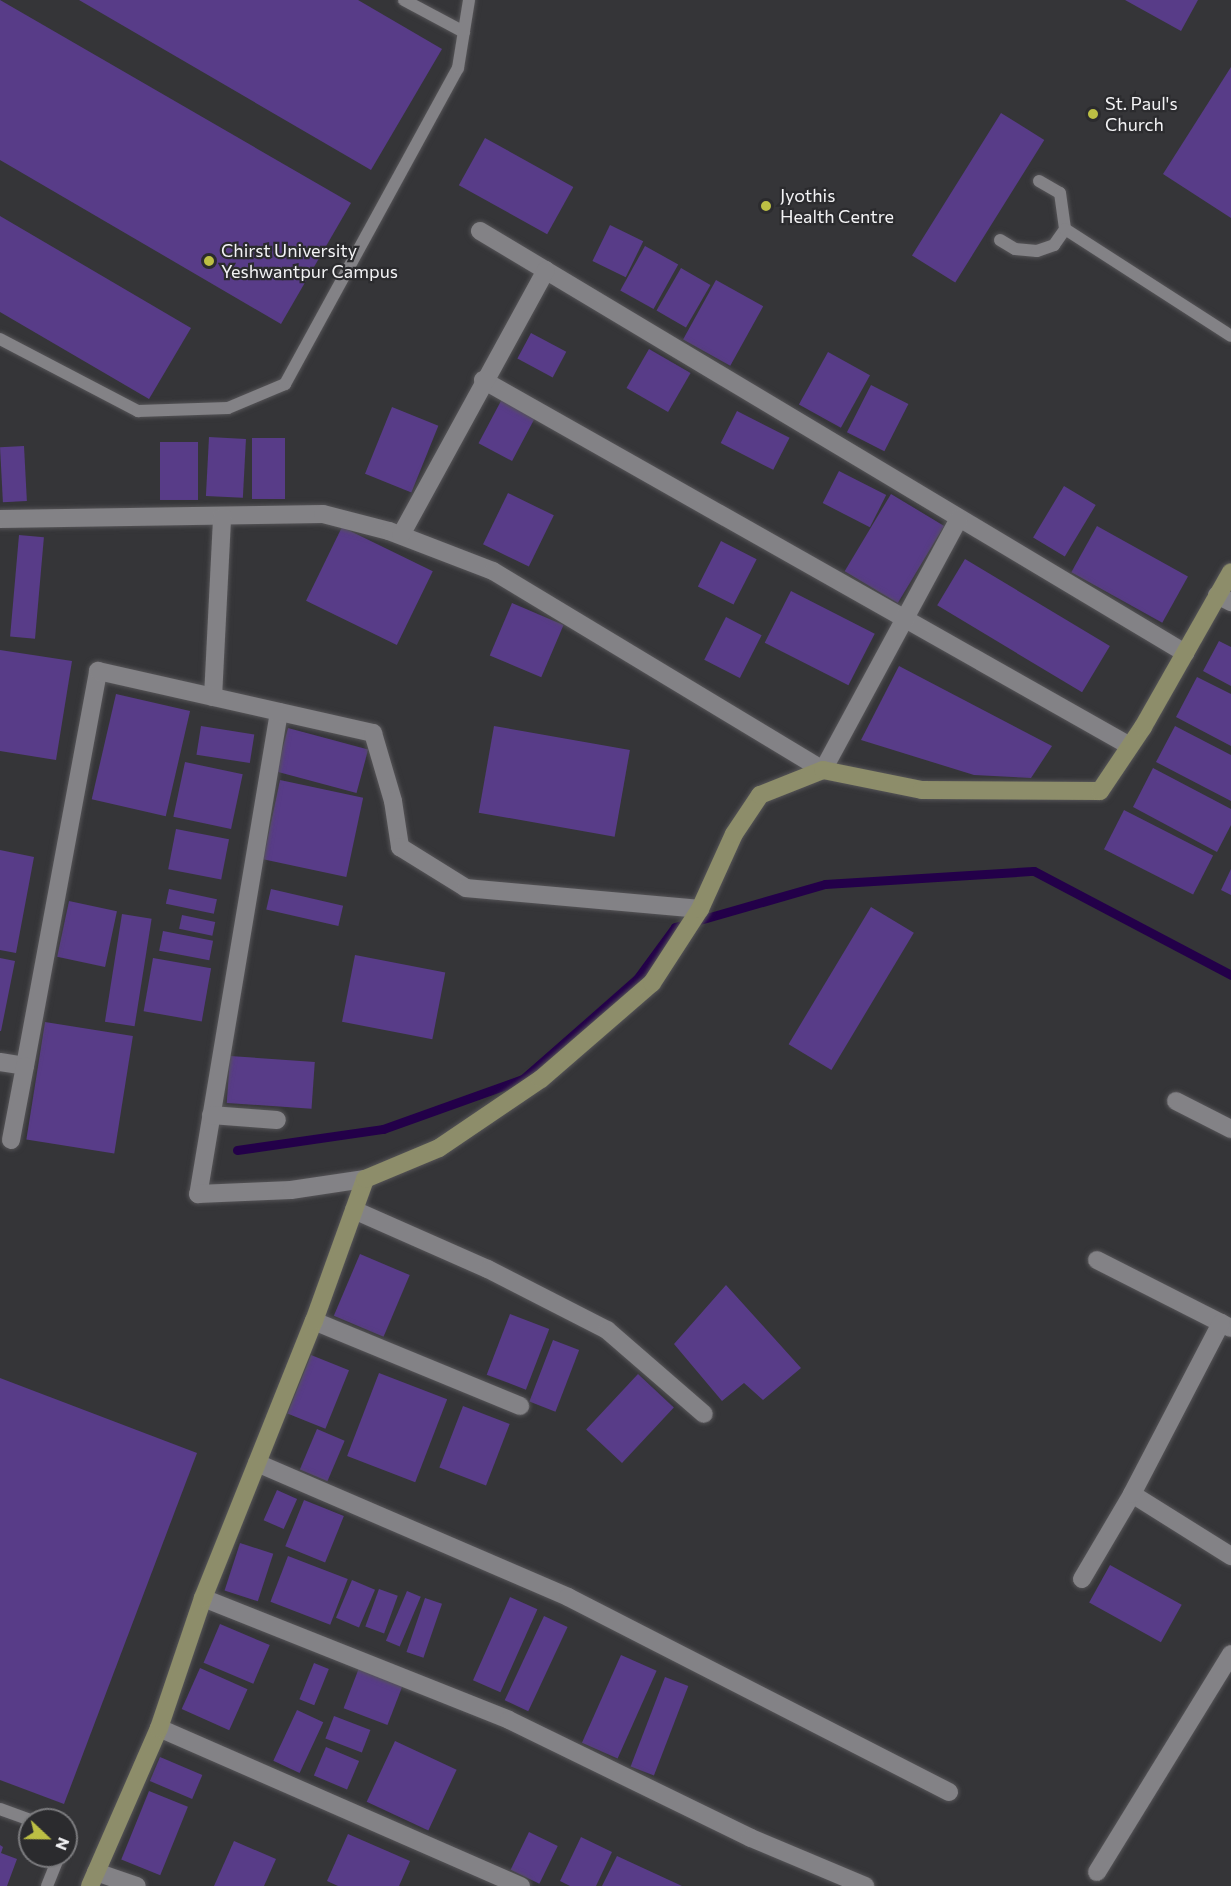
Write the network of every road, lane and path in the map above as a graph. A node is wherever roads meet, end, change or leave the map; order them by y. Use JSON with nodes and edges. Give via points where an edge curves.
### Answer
{"nodes":[{"id":1,"x":404,"y":0,"type":"edge"},
{"id":2,"x":469,"y":0,"type":"edge"},
{"id":3,"x":464,"y":32,"type":"junction"},
{"id":4,"x":1039,"y":181,"type":"dead end"},
{"id":5,"x":1065,"y":229,"type":"junction"},
{"id":6,"x":480,"y":231,"type":"dead end"},
{"id":7,"x":1000,"y":240,"type":"dead end"},
{"id":8,"x":546,"y":270,"type":"junction"},
{"id":9,"x":1231,"y":336,"type":"edge"},
{"id":10,"x":0,"y":339,"type":"edge"},
{"id":11,"x":483,"y":380,"type":"junction"},
{"id":12,"x":222,"y":517,"type":"junction"},
{"id":13,"x":959,"y":518,"type":"junction"},
{"id":14,"x":0,"y":519,"type":"edge"},
{"id":15,"x":401,"y":535,"type":"junction"},
{"id":16,"x":1231,"y":572,"type":"edge"},
{"id":17,"x":1224,"y":598,"type":"edge"},
{"id":18,"x":904,"y":618,"type":"junction"},
{"id":19,"x":1185,"y":653,"type":"junction"},
{"id":20,"x":213,"y":697,"type":"junction"},
{"id":21,"x":279,"y":712,"type":"junction"},
{"id":22,"x":1130,"y":746,"type":"junction"},
{"id":23,"x":823,"y":770,"type":"junction"},
{"id":24,"x":700,"y":909,"type":"junction"},
{"id":25,"x":0,"y":1062,"type":"edge"},
{"id":26,"x":25,"y":1066,"type":"junction"},
{"id":27,"x":1176,"y":1101,"type":"dead end"},
{"id":28,"x":211,"y":1115,"type":"junction"},
{"id":29,"x":277,"y":1120,"type":"dead end"},
{"id":30,"x":1231,"y":1129,"type":"edge"},
{"id":31,"x":11,"y":1140,"type":"dead end"},
{"id":32,"x":365,"y":1179,"type":"junction"},
{"id":33,"x":354,"y":1210,"type":"junction"},
{"id":34,"x":1097,"y":1260,"type":"dead end"},
{"id":35,"x":315,"y":1321,"type":"junction"},
{"id":36,"x":1226,"y":1326,"type":"edge"},
{"id":37,"x":520,"y":1406,"type":"dead end"},
{"id":38,"x":704,"y":1414,"type":"dead end"},
{"id":39,"x":257,"y":1463,"type":"junction"},
{"id":40,"x":1132,"y":1494,"type":"junction"},
{"id":41,"x":1231,"y":1556,"type":"edge"},
{"id":42,"x":1082,"y":1579,"type":"dead end"},
{"id":43,"x":203,"y":1598,"type":"junction"},
{"id":44,"x":1231,"y":1654,"type":"edge"},
{"id":45,"x":159,"y":1728,"type":"junction"},
{"id":46,"x":949,"y":1792,"type":"dead end"},
{"id":47,"x":0,"y":1809,"type":"edge"},
{"id":48,"x":18,"y":1816,"type":"edge"},
{"id":49,"x":54,"y":1868,"type":"edge"},
{"id":50,"x":1097,"y":1872,"type":"dead end"},
{"id":51,"x":93,"y":1879,"type":"edge"},
{"id":52,"x":47,"y":1886,"type":"edge"},
{"id":53,"x":137,"y":1886,"type":"edge"},
{"id":54,"x":521,"y":1886,"type":"edge"},
{"id":55,"x":865,"y":1886,"type":"edge"}],
"edges":[{"from":1,"to":3,"type":"lane"},
{"from":2,"to":3,"type":"lane"},
{"from":3,"to":10,"type":"lane","via":[[458,68],[285,384],[228,408],[138,411]]},
{"from":4,"to":5,"type":"lane","via":[[1060,193]]},
{"from":5,"to":7,"type":"lane","via":[[1054,245],[1037,251],[1015,249]]},
{"from":5,"to":9,"type":"lane"},
{"from":6,"to":8,"type":"street"},
{"from":8,"to":11,"type":"street"},
{"from":8,"to":13,"type":"street"},
{"from":11,"to":15,"type":"street"},
{"from":11,"to":18,"type":"street"},
{"from":12,"to":14,"type":"street"},
{"from":12,"to":15,"type":"street","via":[[323,514]]},
{"from":12,"to":20,"type":"street"},
{"from":13,"to":18,"type":"street"},
{"from":13,"to":19,"type":"street"},
{"from":15,"to":23,"type":"street","via":[[493,571]]},
{"from":16,"to":17,"type":"street"},
{"from":17,"to":19,"type":"street"},
{"from":18,"to":22,"type":"street"},
{"from":18,"to":23,"type":"street"},
{"from":19,"to":22,"type":"street"},
{"from":20,"to":21,"type":"street"},
{"from":20,"to":26,"type":"street","via":[[98,671]]},
{"from":21,"to":24,"type":"street","via":[[373,733],[393,801],[400,847],[466,888]]},
{"from":21,"to":28,"type":"street"},
{"from":22,"to":23,"type":"street","via":[[1100,791],[922,790]]},
{"from":23,"to":24,"type":"street","via":[[760,795],[734,834]]},
{"from":24,"to":32,"type":"street","via":[[652,982],[541,1079],[439,1148]]},
{"from":25,"to":26,"type":"street"},
{"from":26,"to":31,"type":"street"},
{"from":27,"to":30,"type":"street"},
{"from":28,"to":29,"type":"street"},
{"from":28,"to":32,"type":"street","via":[[198,1194],[291,1190]]},
{"from":32,"to":33,"type":"street"},
{"from":33,"to":35,"type":"street"},
{"from":33,"to":38,"type":"street","via":[[488,1269],[607,1330]]},
{"from":34,"to":36,"type":"street"},
{"from":35,"to":37,"type":"street"},
{"from":35,"to":39,"type":"street"},
{"from":36,"to":40,"type":"street"},
{"from":39,"to":43,"type":"street"},
{"from":39,"to":46,"type":"street","via":[[568,1597]]},
{"from":40,"to":41,"type":"street"},
{"from":40,"to":42,"type":"street"},
{"from":43,"to":45,"type":"street"},
{"from":43,"to":55,"type":"street","via":[[509,1720],[751,1838]]},
{"from":44,"to":50,"type":"street"},
{"from":45,"to":51,"type":"street"},
{"from":45,"to":54,"type":"street"},
{"from":47,"to":48,"type":"lane"},
{"from":49,"to":52,"type":"lane"},
{"from":51,"to":53,"type":"street"}]}
